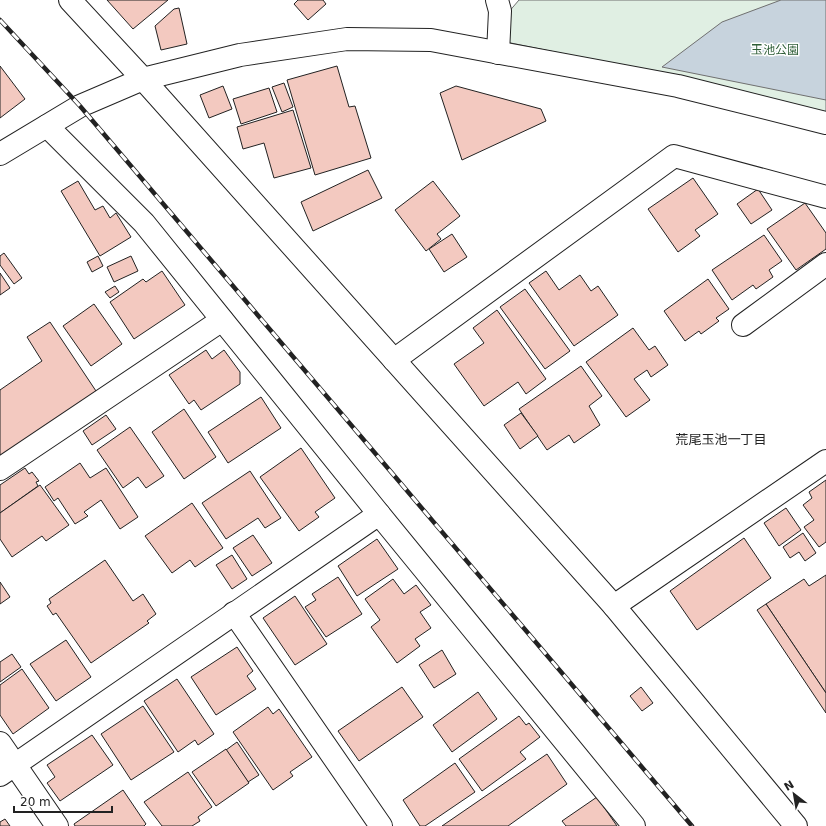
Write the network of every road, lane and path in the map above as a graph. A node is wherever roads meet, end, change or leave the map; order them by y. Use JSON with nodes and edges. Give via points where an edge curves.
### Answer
{"nodes":[{"id":1,"x":70,"y":0,"type":"edge"},
{"id":2,"x":502,"y":4,"type":"edge"},
{"id":3,"x":498,"y":53,"type":"junction"},
{"id":4,"x":143,"y":79,"type":"junction"},
{"id":5,"x":826,"y":124,"type":"edge"},
{"id":6,"x":47,"y":126,"type":"junction"},
{"id":7,"x":0,"y":154,"type":"edge"},
{"id":8,"x":826,"y":197,"type":"edge"},
{"id":9,"x":826,"y":264,"type":"edge"},
{"id":10,"x":222,"y":320,"type":"junction"},
{"id":11,"x":743,"y":325,"type":"dead end"},
{"id":12,"x":394,"y":360,"type":"junction"},
{"id":13,"x":826,"y":461,"type":"edge"},
{"id":14,"x":0,"y":469,"type":"edge"},
{"id":15,"x":379,"y":514,"type":"junction"},
{"id":16,"x":614,"y":606,"type":"junction"},
{"id":17,"x":234,"y":613,"type":"junction"},
{"id":18,"x":0,"y":743,"type":"edge"},
{"id":19,"x":8,"y":770,"type":"edge"},
{"id":20,"x":57,"y":826,"type":"edge"},
{"id":21,"x":381,"y":826,"type":"edge"},
{"id":22,"x":634,"y":826,"type":"edge"},
{"id":23,"x":796,"y":826,"type":"edge"}],
"edges":[{"from":1,"to":4,"type":"street"},
{"from":2,"to":3,"type":"street"},
{"from":3,"to":4,"type":"street","via":[[431,40],[347,38],[240,56]]},
{"from":3,"to":5,"type":"street","via":[[678,86]]},
{"from":4,"to":6,"type":"street","via":[[80,106]]},
{"from":4,"to":12,"type":"street"},
{"from":6,"to":7,"type":"street"},
{"from":6,"to":10,"type":"street","via":[[144,223]]},
{"from":8,"to":12,"type":"street","via":[[674,156]]},
{"from":9,"to":11,"type":"street"},
{"from":10,"to":14,"type":"street"},
{"from":10,"to":15,"type":"street"},
{"from":12,"to":16,"type":"street"},
{"from":13,"to":16,"type":"street"},
{"from":15,"to":17,"type":"street"},
{"from":15,"to":22,"type":"street"},
{"from":16,"to":23,"type":"street"},
{"from":17,"to":19,"type":"street"},
{"from":17,"to":21,"type":"street"},
{"from":18,"to":19,"type":"street"},
{"from":19,"to":20,"type":"street"}]}
